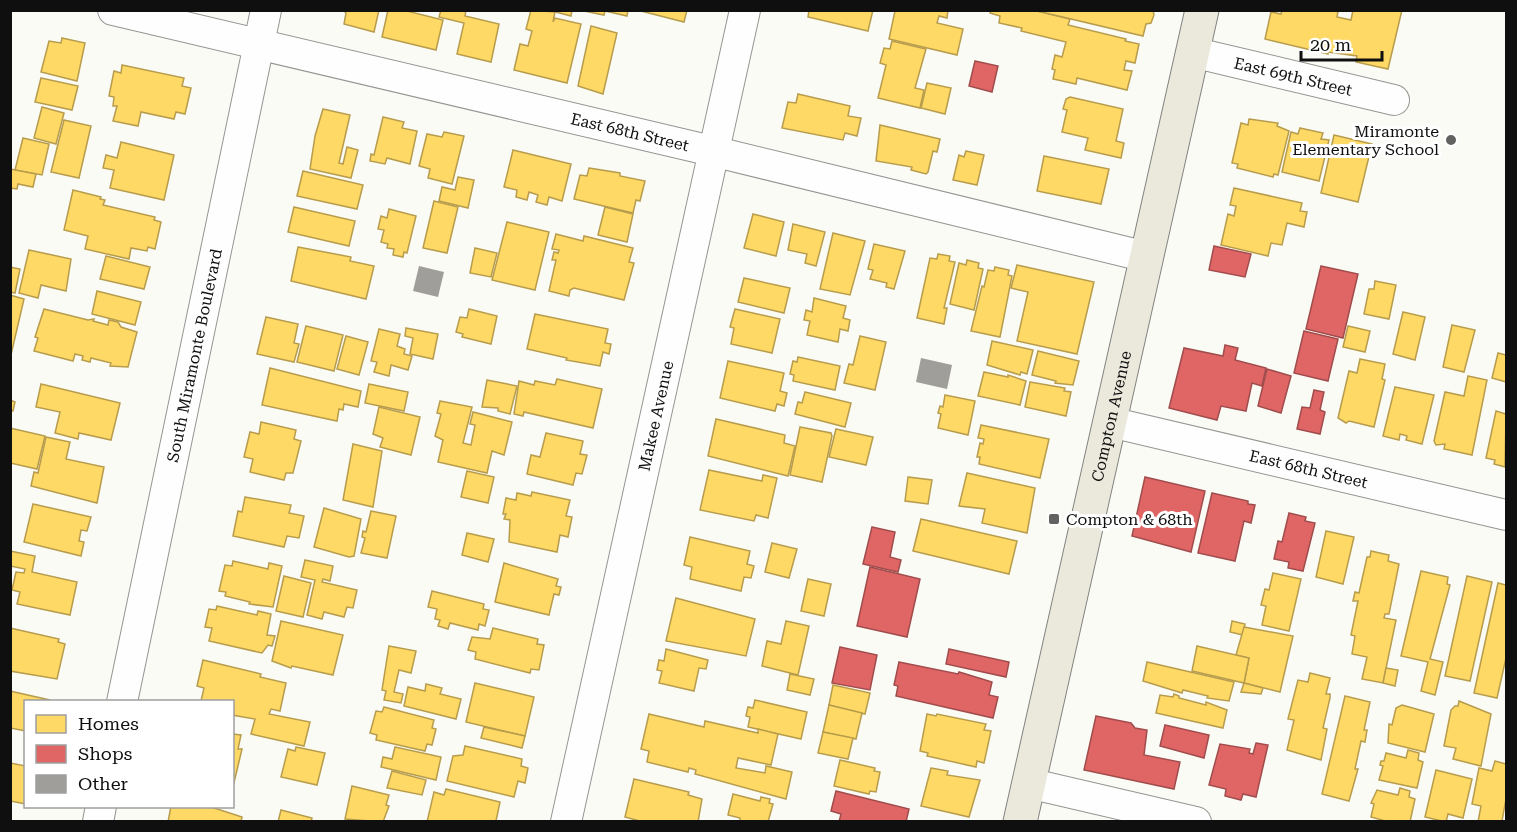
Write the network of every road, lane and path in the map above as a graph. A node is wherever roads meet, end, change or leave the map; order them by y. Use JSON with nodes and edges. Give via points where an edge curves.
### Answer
{"nodes":[{"id":1,"x":113,"y":10,"type":"edge"},
{"id":2,"x":266,"y":10,"type":"edge"},
{"id":3,"x":745,"y":10,"type":"edge"},
{"id":4,"x":1202,"y":10,"type":"edge"},
{"id":5,"x":257,"y":46,"type":"junction"},
{"id":6,"x":1192,"y":52,"type":"junction"},
{"id":7,"x":1394,"y":100,"type":"dead end"},
{"id":8,"x":712,"y":151,"type":"junction"},
{"id":9,"x":1147,"y":257,"type":"junction"},
{"id":10,"x":1110,"y":422,"type":"junction"},
{"id":11,"x":1506,"y":515,"type":"edge"},
{"id":12,"x":122,"y":700,"type":"edge"},
{"id":13,"x":1028,"y":783,"type":"junction"},
{"id":14,"x":566,"y":822,"type":"edge"},
{"id":15,"x":1020,"y":822,"type":"edge"},
{"id":16,"x":1196,"y":822,"type":"edge"}],
"edges":[{"from":1,"to":5,"type":"street","name":"East 68th Street"},
{"from":2,"to":5,"type":"street","name":"South Miramonte Boulevard"},
{"from":3,"to":8,"type":"street","name":"Makee Avenue"},
{"from":4,"to":6,"type":"main road","name":"Compton Avenue"},
{"from":5,"to":8,"type":"street","name":"East 68th Street"},
{"from":5,"to":12,"type":"street","name":"South Miramonte Boulevard"},
{"from":6,"to":7,"type":"street","name":"East 69th Street"},
{"from":6,"to":9,"type":"main road","name":"Compton Avenue"},
{"from":8,"to":9,"type":"street","name":"East 68th Street"},
{"from":8,"to":14,"type":"street","name":"Makee Avenue"},
{"from":9,"to":10,"type":"main road","name":"Compton Avenue"},
{"from":10,"to":11,"type":"street","name":"East 68th Street"},
{"from":10,"to":13,"type":"main road","name":"Compton Avenue"},
{"from":13,"to":15,"type":"main road","name":"Compton Avenue"},
{"from":13,"to":16,"type":"street"}]}
